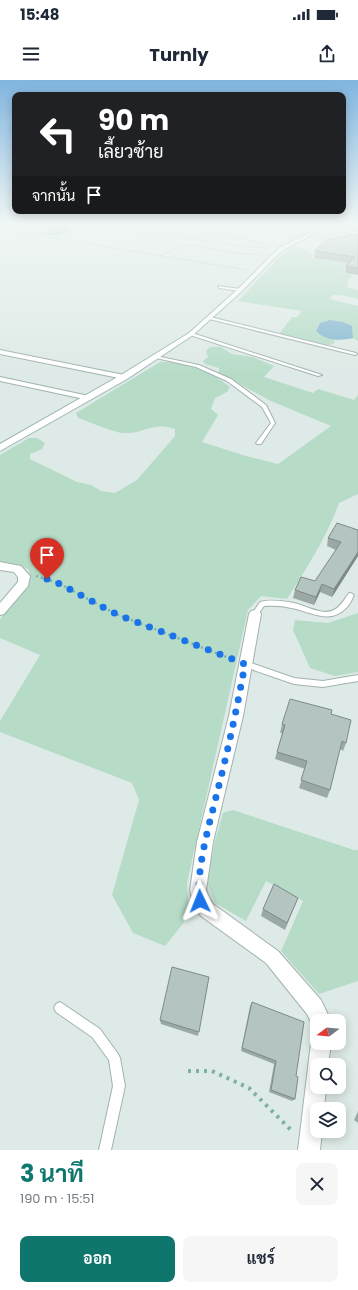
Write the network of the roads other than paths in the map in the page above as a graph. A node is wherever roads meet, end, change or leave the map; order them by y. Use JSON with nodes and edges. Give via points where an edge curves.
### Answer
{"nodes":[{"id":1,"x":256,"y":273,"type":"edge"},
{"id":2,"x":218,"y":287,"type":"dead end"},
{"id":3,"x":240,"y":290,"type":"junction"},
{"id":4,"x":210,"y":318,"type":"junction"},
{"id":5,"x":191,"y":334,"type":"junction"},
{"id":6,"x":0,"y":352,"type":"edge"},
{"id":7,"x":355,"y":354,"type":"dead end"},
{"id":8,"x":158,"y":357,"type":"junction"},
{"id":9,"x":320,"y":375,"type":"dead end"},
{"id":10,"x":124,"y":378,"type":"junction"},
{"id":11,"x":0,"y":379,"type":"edge"},
{"id":12,"x":89,"y":398,"type":"junction"},
{"id":13,"x":259,"y":443,"type":"dead end"},
{"id":14,"x":0,"y":448,"type":"edge"},
{"id":15,"x":0,"y":566,"type":"edge"},
{"id":16,"x":351,"y":596,"type":"dead end"},
{"id":17,"x":0,"y":611,"type":"edge"},
{"id":18,"x":255,"y":614,"type":"joint"},
{"id":19,"x":245,"y":664,"type":"junction"},
{"id":20,"x":358,"y":678,"type":"edge"},
{"id":21,"x":60,"y":1008,"type":"dead end"},
{"id":22,"x":318,"y":1014,"type":"edge"},
{"id":23,"x":315,"y":1094,"type":"edge"},
{"id":24,"x":309,"y":1149,"type":"edge"},
{"id":25,"x":105,"y":1150,"type":"edge"}],
"edges":[{"from":1,"to":3,"type":"main road"},
{"from":2,"to":3,"type":"lane"},
{"from":3,"to":4,"type":"main road"},
{"from":4,"to":5,"type":"main road"},
{"from":4,"to":7,"type":"lane"},
{"from":5,"to":8,"type":"main road"},
{"from":5,"to":9,"type":"lane"},
{"from":6,"to":10,"type":"main road"},
{"from":8,"to":10,"type":"main road"},
{"from":8,"to":13,"type":"lane","via":[[198,366],[229,380],[264,406],[273,423]]},
{"from":10,"to":12,"type":"main road"},
{"from":11,"to":12,"type":"main road"},
{"from":12,"to":14,"type":"main road"},
{"from":15,"to":17,"type":"main road","via":[[17,569],[24,576],[24,582]]},
{"from":16,"to":18,"type":"lane","via":[[342,608],[333,614],[270,603],[262,604]]},
{"from":18,"to":19,"type":"main road"},
{"from":19,"to":20,"type":"lane","via":[[294,681],[322,684]]},
{"from":19,"to":22,"type":"main road","via":[[236,716],[205,842],[198,890],[200,901],[207,910],[272,957]]},
{"from":21,"to":25,"type":"lane","via":[[96,1033],[114,1058],[119,1086]]},
{"from":23,"to":24,"type":"main road"}]}
